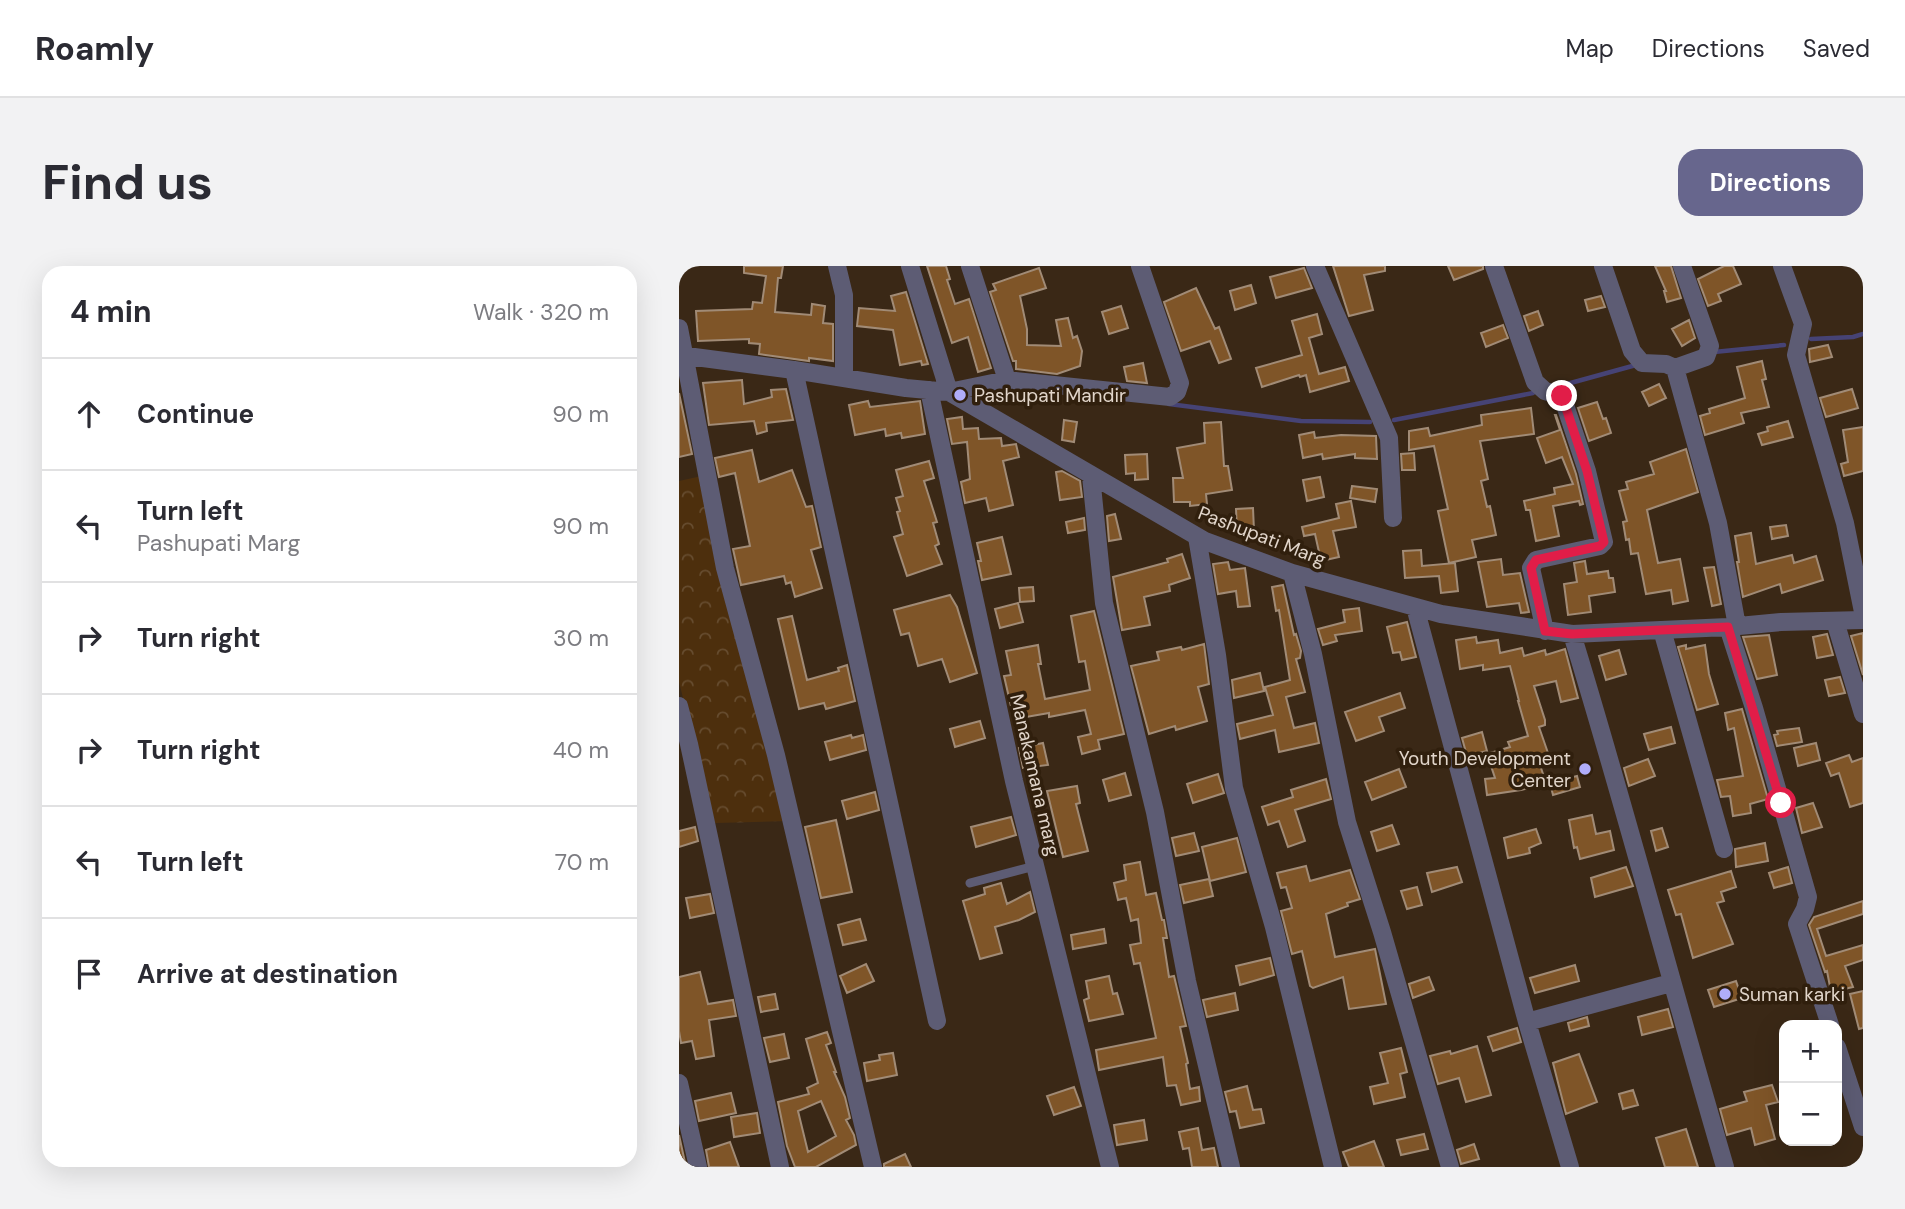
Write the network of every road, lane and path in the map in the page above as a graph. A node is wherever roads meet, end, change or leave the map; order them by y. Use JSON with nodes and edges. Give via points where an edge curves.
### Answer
{"nodes":[{"id":1,"x":837,"y":266,"type":"edge"},
{"id":2,"x":910,"y":266,"type":"edge"},
{"id":3,"x":970,"y":266,"type":"edge"},
{"id":4,"x":1140,"y":266,"type":"edge"},
{"id":5,"x":1315,"y":266,"type":"edge"},
{"id":6,"x":1494,"y":266,"type":"edge"},
{"id":7,"x":1603,"y":266,"type":"edge"},
{"id":8,"x":1682,"y":266,"type":"edge"},
{"id":9,"x":1782,"y":266,"type":"edge"},
{"id":10,"x":679,"y":328,"type":"edge"},
{"id":11,"x":682,"y":356,"type":"edge"},
{"id":12,"x":1675,"y":368,"type":"junction"},
{"id":13,"x":794,"y":370,"type":"junction"},
{"id":14,"x":844,"y":377,"type":"junction"},
{"id":15,"x":1007,"y":380,"type":"junction"},
{"id":16,"x":929,"y":390,"type":"junction"},
{"id":17,"x":949,"y":392,"type":"junction"},
{"id":18,"x":1091,"y":475,"type":"junction"},
{"id":19,"x":1393,"y":518,"type":"dead end"},
{"id":20,"x":1197,"y":537,"type":"junction"},
{"id":21,"x":1292,"y":573,"type":"junction"},
{"id":22,"x":1415,"y":607,"type":"junction"},
{"id":23,"x":1863,"y":612,"type":"edge"},
{"id":24,"x":1863,"y":620,"type":"edge"},
{"id":25,"x":1836,"y":621,"type":"junction"},
{"id":26,"x":1733,"y":627,"type":"junction"},
{"id":27,"x":1662,"y":630,"type":"junction"},
{"id":28,"x":1545,"y":631,"type":"junction"},
{"id":29,"x":1572,"y":634,"type":"junction"},
{"id":30,"x":679,"y":706,"type":"edge"},
{"id":31,"x":1863,"y":714,"type":"edge"},
{"id":32,"x":1724,"y":849,"type":"dead end"},
{"id":33,"x":1035,"y":866,"type":"junction"},
{"id":34,"x":970,"y":883,"type":"dead end"},
{"id":35,"x":1671,"y":983,"type":"junction"},
{"id":36,"x":1828,"y":1020,"type":"edge"},
{"id":37,"x":937,"y":1021,"type":"dead end"},
{"id":38,"x":1527,"y":1022,"type":"junction"},
{"id":39,"x":1842,"y":1062,"type":"edge"},
{"id":40,"x":679,"y":1083,"type":"edge"},
{"id":41,"x":1863,"y":1128,"type":"edge"},
{"id":42,"x":698,"y":1167,"type":"edge"},
{"id":43,"x":780,"y":1167,"type":"edge"},
{"id":44,"x":873,"y":1167,"type":"edge"},
{"id":45,"x":1110,"y":1167,"type":"edge"},
{"id":46,"x":1231,"y":1167,"type":"edge"},
{"id":47,"x":1333,"y":1167,"type":"edge"},
{"id":48,"x":1450,"y":1167,"type":"edge"},
{"id":49,"x":1570,"y":1167,"type":"edge"},
{"id":50,"x":1725,"y":1167,"type":"edge"}],
"edges":[{"from":1,"to":14,"type":"street","via":[[844,295]]},
{"from":2,"to":17,"type":"street"},
{"from":3,"to":15,"type":"street"},
{"from":4,"to":15,"type":"street","via":[[1179,383],[1174,395]]},
{"from":5,"to":19,"type":"street","via":[[1389,438]]},
{"from":6,"to":28,"type":"street","via":[[1535,382],[1562,396],[1604,542],[1536,560],[1531,568]]},
{"from":7,"to":12,"type":"street","via":[[1632,351],[1645,363]]},
{"from":8,"to":12,"type":"street","via":[[1708,351]]},
{"from":9,"to":23,"type":"street","via":[[1803,324],[1796,355],[1845,523]]},
{"from":10,"to":11,"type":"street"},
{"from":11,"to":13,"type":"street","name":"Pashupati Marg"},
{"from":11,"to":44,"type":"street","via":[[725,568],[776,755]]},
{"from":12,"to":26,"type":"street","via":[[1718,523]]},
{"from":13,"to":14,"type":"street","name":"Pashupati Marg"},
{"from":13,"to":37,"type":"street"},
{"from":14,"to":16,"type":"street","name":"Pashupati Marg"},
{"from":15,"to":17,"type":"street"},
{"from":16,"to":17,"type":"street","name":"Pashupati Marg"},
{"from":16,"to":33,"type":"street","name":"Manakamana marg"},
{"from":17,"to":18,"type":"street","name":"Pashupati Marg"},
{"from":18,"to":20,"type":"street","name":"Pashupati Marg"},
{"from":18,"to":46,"type":"street","via":[[1104,603],[1155,813],[1187,981]]},
{"from":20,"to":21,"type":"street","name":"Pashupati Marg"},
{"from":20,"to":47,"type":"street","via":[[1234,788],[1274,927]]},
{"from":21,"to":22,"type":"street","name":"Pashupati Marg"},
{"from":21,"to":48,"type":"street","via":[[1347,822]]},
{"from":22,"to":28,"type":"street","name":"Pashupati Marg"},
{"from":22,"to":38,"type":"street"},
{"from":24,"to":25,"type":"street","name":"Pashupati Marg"},
{"from":25,"to":26,"type":"street","name":"Pashupati Marg"},
{"from":25,"to":31,"type":"street"},
{"from":26,"to":27,"type":"street","name":"Pashupati Marg"},
{"from":26,"to":36,"type":"street","via":[[1808,897],[1797,924]]},
{"from":27,"to":29,"type":"street","name":"Pashupati Marg"},
{"from":27,"to":32,"type":"street"},
{"from":28,"to":29,"type":"street","name":"Pashupati Marg"},
{"from":29,"to":35,"type":"street"},
{"from":30,"to":43,"type":"street"},
{"from":33,"to":34,"type":"lane"},
{"from":33,"to":45,"type":"street","name":"Manakamana marg"},
{"from":35,"to":38,"type":"street"},
{"from":35,"to":50,"type":"street"},
{"from":38,"to":49,"type":"street"},
{"from":39,"to":41,"type":"street"},
{"from":40,"to":42,"type":"street"}]}
